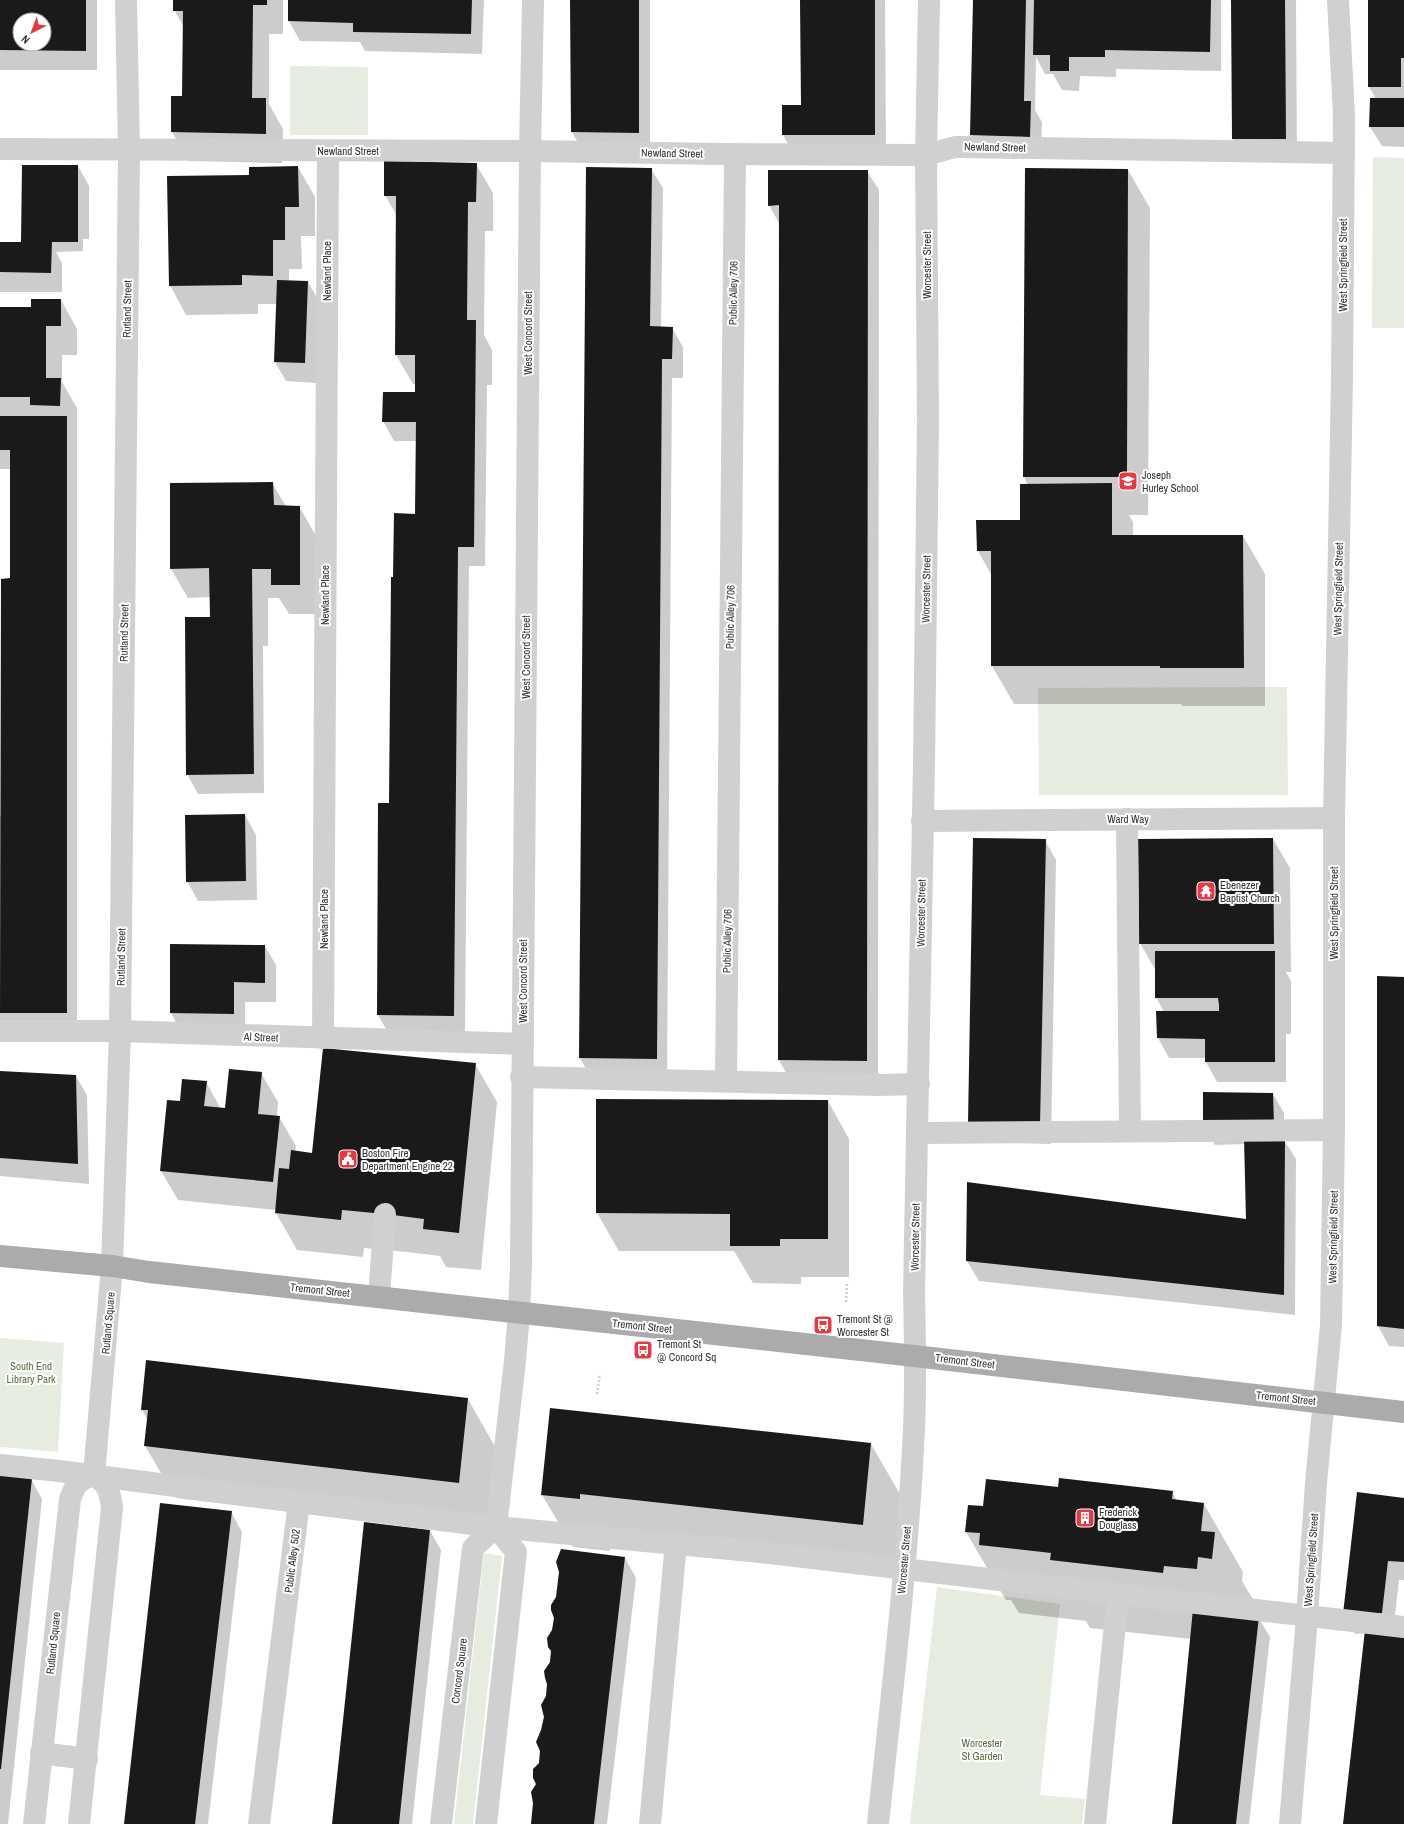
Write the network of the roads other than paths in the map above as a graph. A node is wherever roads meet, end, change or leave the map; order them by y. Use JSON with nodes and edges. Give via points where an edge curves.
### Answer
{"nodes":[{"id":1,"x":126,"y":0,"type":"edge"},
{"id":2,"x":532,"y":0,"type":"edge"},
{"id":3,"x":929,"y":0,"type":"edge"},
{"id":4,"x":1338,"y":0,"type":"edge"},
{"id":5,"x":0,"y":149,"type":"edge"},
{"id":6,"x":129,"y":150,"type":"junction"},
{"id":7,"x":328,"y":151,"type":"junction"},
{"id":8,"x":530,"y":151,"type":"junction"},
{"id":9,"x":1344,"y":153,"type":"junction"},
{"id":10,"x":735,"y":154,"type":"junction"},
{"id":11,"x":926,"y":155,"type":"junction"},
{"id":12,"x":1334,"y":818,"type":"junction"},
{"id":13,"x":1127,"y":819,"type":"junction"},
{"id":14,"x":922,"y":821,"type":"junction"},
{"id":15,"x":0,"y":1031,"type":"edge"},
{"id":16,"x":120,"y":1031,"type":"junction"},
{"id":17,"x":323,"y":1038,"type":"junction"},
{"id":18,"x":523,"y":1044,"type":"junction"},
{"id":19,"x":521,"y":1077,"type":"junction"},
{"id":20,"x":726,"y":1080,"type":"junction"},
{"id":21,"x":919,"y":1084,"type":"junction"},
{"id":22,"x":1334,"y":1130,"type":"junction"},
{"id":23,"x":1130,"y":1132,"type":"junction"},
{"id":24,"x":918,"y":1133,"type":"junction"},
{"id":25,"x":385,"y":1214,"type":"dead end"},
{"id":26,"x":0,"y":1256,"type":"edge"},
{"id":27,"x":112,"y":1266,"type":"junction"},
{"id":28,"x":379,"y":1296,"type":"junction"},
{"id":29,"x":519,"y":1313,"type":"junction"},
{"id":30,"x":916,"y":1355,"type":"junction"},
{"id":31,"x":1324,"y":1402,"type":"junction"},
{"id":32,"x":1404,"y":1412,"type":"edge"},
{"id":33,"x":0,"y":1465,"type":"edge"},
{"id":34,"x":94,"y":1475,"type":"junction"},
{"id":35,"x":299,"y":1502,"type":"junction"},
{"id":36,"x":496,"y":1527,"type":"junction"},
{"id":37,"x":676,"y":1543,"type":"junction"},
{"id":38,"x":904,"y":1568,"type":"junction"},
{"id":39,"x":1118,"y":1594,"type":"junction"},
{"id":40,"x":1308,"y":1617,"type":"junction"},
{"id":41,"x":1404,"y":1627,"type":"edge"},
{"id":42,"x":41,"y":1753,"type":"junction"},
{"id":43,"x":87,"y":1759,"type":"junction"},
{"id":44,"x":34,"y":1824,"type":"edge"},
{"id":45,"x":79,"y":1824,"type":"edge"},
{"id":46,"x":259,"y":1824,"type":"edge"},
{"id":47,"x":441,"y":1824,"type":"edge"},
{"id":48,"x":486,"y":1824,"type":"edge"},
{"id":49,"x":650,"y":1824,"type":"edge"},
{"id":50,"x":878,"y":1824,"type":"edge"},
{"id":51,"x":1095,"y":1824,"type":"edge"},
{"id":52,"x":1290,"y":1824,"type":"edge"}],
"edges":[{"from":1,"to":6,"type":"street","name":"Rutland Street"},
{"from":2,"to":8,"type":"street","name":"West Concord Street"},
{"from":3,"to":11,"type":"street","name":"Worcester Street"},
{"from":4,"to":9,"type":"street","name":"West Springfield Street"},
{"from":5,"to":6,"type":"street","name":"Newland Street"},
{"from":6,"to":7,"type":"street","name":"Newland Street"},
{"from":6,"to":16,"type":"street","name":"Rutland Street"},
{"from":7,"to":8,"type":"street","name":"Newland Street"},
{"from":7,"to":17,"type":"street","name":"Newland Place"},
{"from":8,"to":10,"type":"street","name":"Newland Street"},
{"from":8,"to":18,"type":"street","name":"West Concord Street"},
{"from":9,"to":11,"type":"street","name":"Newland Street","via":[[954,147]]},
{"from":9,"to":12,"type":"street","name":"West Springfield Street"},
{"from":10,"to":11,"type":"street","name":"Newland Street"},
{"from":10,"to":20,"type":"street","name":"Public Alley 706"},
{"from":11,"to":14,"type":"street","name":"Worcester Street","via":[[928,420]]},
{"from":12,"to":13,"type":"street","name":"Ward Way"},
{"from":12,"to":22,"type":"street","name":"West Springfield Street"},
{"from":13,"to":14,"type":"street","name":"Ward Way"},
{"from":13,"to":23,"type":"street"},
{"from":14,"to":21,"type":"street","name":"Worcester Street"},
{"from":15,"to":16,"type":"street","name":"Al Street"},
{"from":16,"to":17,"type":"street","name":"Al Street"},
{"from":16,"to":27,"type":"street","name":"Rutland Street"},
{"from":17,"to":18,"type":"street","name":"Al Street"},
{"from":18,"to":19,"type":"street","name":"West Concord Street"},
{"from":19,"to":20,"type":"street"},
{"from":19,"to":29,"type":"street","name":"West Concord Street"},
{"from":20,"to":21,"type":"street"},
{"from":21,"to":24,"type":"street","name":"Worcester Street"},
{"from":22,"to":23,"type":"street"},
{"from":22,"to":31,"type":"street","name":"West Springfield Street","via":[[1331,1325]]},
{"from":23,"to":24,"type":"street"},
{"from":24,"to":30,"type":"street","name":"Worcester Street","via":[[914,1292]]},
{"from":25,"to":28,"type":"street"},
{"from":26,"to":27,"type":"main road","name":"Tremont Street"},
{"from":27,"to":28,"type":"main road","name":"Tremont Street"},
{"from":27,"to":34,"type":"street","name":"Rutland Square"},
{"from":28,"to":29,"type":"main road","name":"Tremont Street"},
{"from":29,"to":30,"type":"main road","name":"Tremont Street"},
{"from":29,"to":36,"type":"street"},
{"from":30,"to":31,"type":"main road","name":"Tremont Street"},
{"from":30,"to":38,"type":"street","name":"Worcester Street","via":[[914,1428]]},
{"from":31,"to":32,"type":"main road","name":"Tremont Street"},
{"from":31,"to":40,"type":"street","name":"West Springfield Street"},
{"from":33,"to":34,"type":"street"},
{"from":34,"to":35,"type":"street"},
{"from":34,"to":42,"type":"street","name":"Rutland Square","via":[[82,1478],[70,1499]]},
{"from":34,"to":43,"type":"street","via":[[105,1482],[111,1495],[112,1508]]},
{"from":35,"to":36,"type":"street"},
{"from":35,"to":46,"type":"street","name":"Public Alley 502"},
{"from":36,"to":37,"type":"street"},
{"from":36,"to":47,"type":"street","name":"Concord Square","via":[[473,1548]]},
{"from":36,"to":48,"type":"street","via":[[516,1552]]},
{"from":37,"to":38,"type":"street"},
{"from":37,"to":49,"type":"street"},
{"from":38,"to":39,"type":"street"},
{"from":38,"to":50,"type":"street","name":"Worcester Street"},
{"from":39,"to":40,"type":"street"},
{"from":39,"to":51,"type":"street"},
{"from":40,"to":41,"type":"street"},
{"from":40,"to":52,"type":"street","name":"West Springfield Street"},
{"from":42,"to":43,"type":"street"},
{"from":42,"to":44,"type":"street","name":"Rutland Square"},
{"from":43,"to":45,"type":"street"}]}
